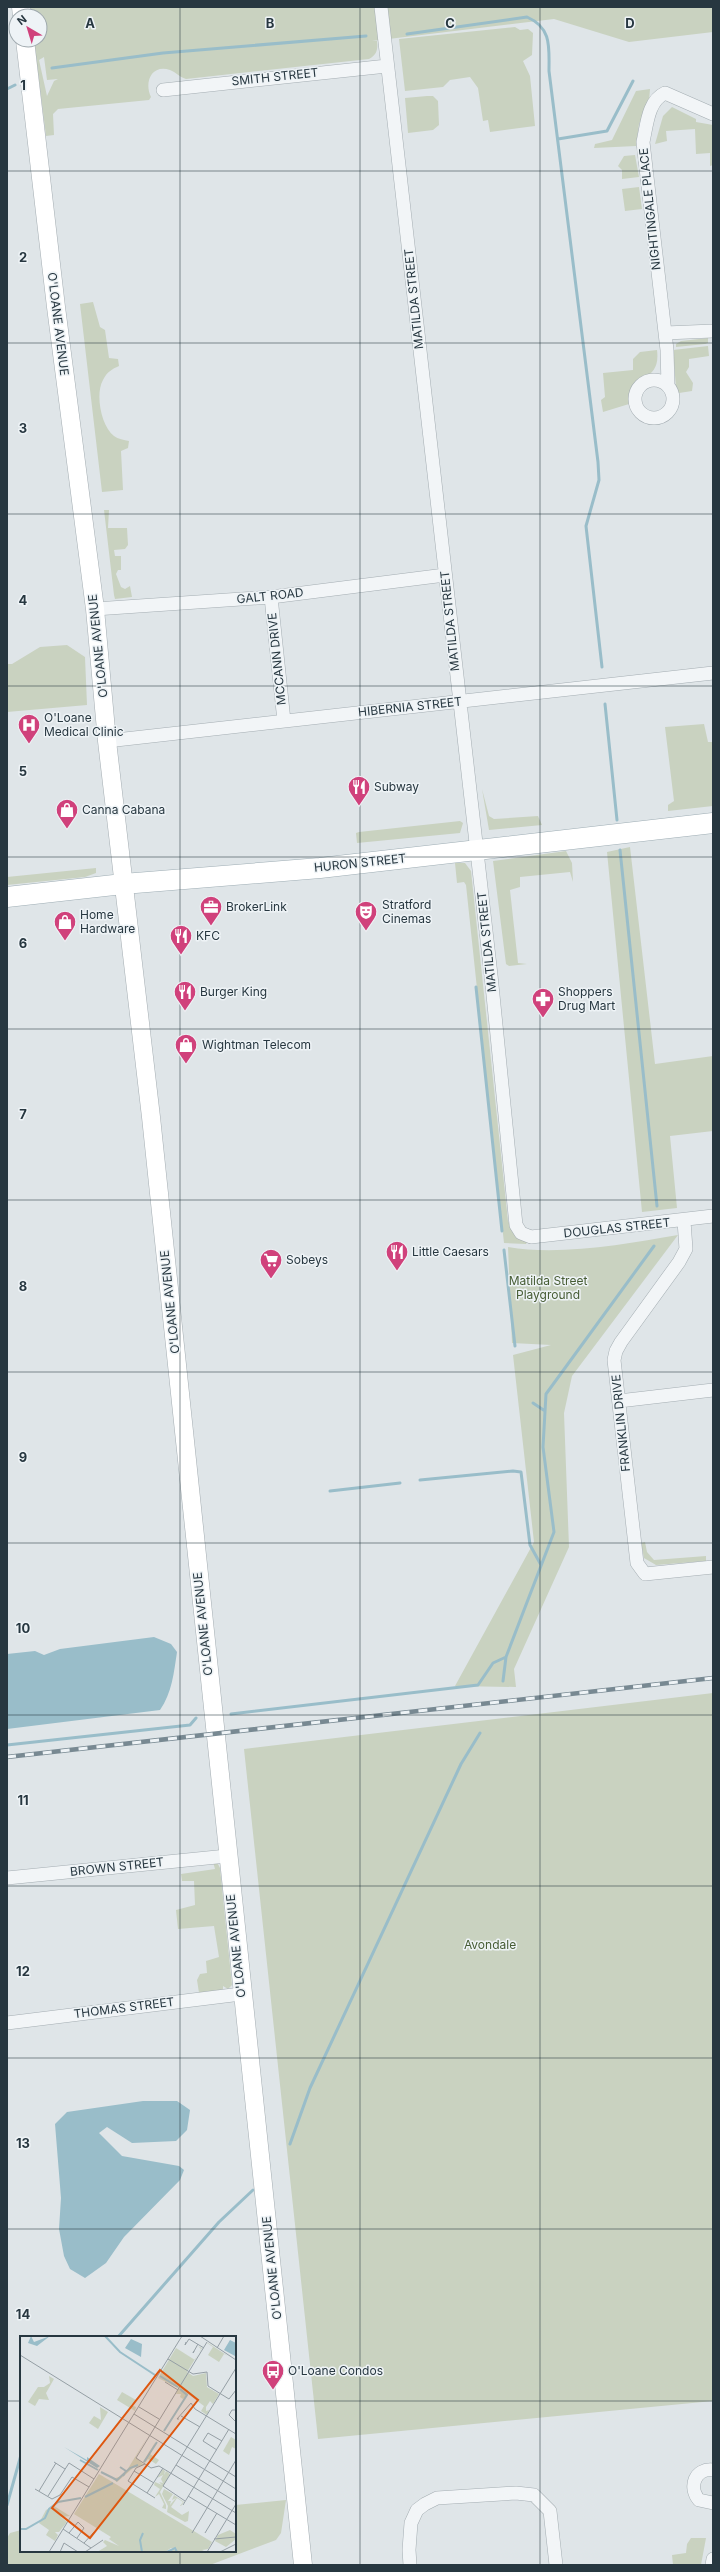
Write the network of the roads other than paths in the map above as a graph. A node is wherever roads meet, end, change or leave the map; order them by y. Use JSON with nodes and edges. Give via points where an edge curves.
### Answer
{"nodes":[{"id":1,"x":381,"y":7,"type":"edge"},
{"id":2,"x":26,"y":48,"type":"edge"},
{"id":3,"x":387,"y":66,"type":"junction"},
{"id":4,"x":163,"y":90,"type":"dead end"},
{"id":5,"x":713,"y":114,"type":"edge"},
{"id":6,"x":713,"y":330,"type":"edge"},
{"id":7,"x":665,"y":334,"type":"junction"},
{"id":8,"x":668,"y":385,"type":"dead end"},
{"id":9,"x":445,"y":575,"type":"junction"},
{"id":10,"x":271,"y":597,"type":"junction"},
{"id":11,"x":95,"y":609,"type":"junction"},
{"id":12,"x":713,"y":673,"type":"edge"},
{"id":13,"x":459,"y":702,"type":"junction"},
{"id":14,"x":284,"y":722,"type":"junction"},
{"id":15,"x":107,"y":741,"type":"junction"},
{"id":16,"x":713,"y":823,"type":"edge"},
{"id":17,"x":476,"y":850,"type":"junction"},
{"id":18,"x":124,"y":884,"type":"junction"},
{"id":19,"x":7,"y":897,"type":"edge"},
{"id":20,"x":713,"y":1216,"type":"edge"},
{"id":21,"x":684,"y":1221,"type":"junction"},
{"id":22,"x":521,"y":1233,"type":"joint"},
{"id":23,"x":713,"y":1390,"type":"edge"},
{"id":24,"x":619,"y":1401,"type":"junction"},
{"id":25,"x":713,"y":1567,"type":"edge"},
{"id":26,"x":227,"y":1856,"type":"junction"},
{"id":27,"x":7,"y":1878,"type":"edge"},
{"id":28,"x":241,"y":1994,"type":"junction"},
{"id":29,"x":7,"y":2023,"type":"edge"},
{"id":30,"x":713,"y":2470,"type":"edge"},
{"id":31,"x":713,"y":2504,"type":"edge"},
{"id":32,"x":713,"y":2559,"type":"edge"},
{"id":33,"x":303,"y":2565,"type":"edge"},
{"id":34,"x":410,"y":2565,"type":"edge"},
{"id":35,"x":556,"y":2565,"type":"edge"},
{"id":36,"x":712,"y":2565,"type":"edge"}],
"edges":[{"from":1,"to":3,"type":"street","name":"MATILDA STREET"},
{"from":2,"to":11,"type":"street","name":"O'LOANE AVENUE"},
{"from":3,"to":4,"type":"street","name":"SMITH STREET"},
{"from":3,"to":9,"type":"street","name":"MATILDA STREET"},
{"from":5,"to":7,"type":"street","name":"NIGHTINGALE PLACE","via":[[665,93],[658,96],[649,112],[643,142]]},
{"from":6,"to":7,"type":"street"},
{"from":7,"to":8,"type":"street","name":"NIGHTINGALE PLACE"},
{"from":9,"to":10,"type":"street","name":"GALT ROAD"},
{"from":9,"to":13,"type":"street","name":"MATILDA STREET"},
{"from":10,"to":11,"type":"street","name":"GALT ROAD"},
{"from":10,"to":14,"type":"street","name":"MCCANN DRIVE"},
{"from":11,"to":15,"type":"street","name":"O'LOANE AVENUE"},
{"from":12,"to":13,"type":"street","name":"HIBERNIA STREET"},
{"from":13,"to":14,"type":"street","name":"HIBERNIA STREET"},
{"from":13,"to":17,"type":"street","name":"MATILDA STREET"},
{"from":14,"to":15,"type":"street","name":"HIBERNIA STREET"},
{"from":15,"to":18,"type":"street","name":"O'LOANE AVENUE"},
{"from":16,"to":17,"type":"main road","name":"HURON STREET"},
{"from":17,"to":18,"type":"main road","name":"HURON STREET","via":[[320,868]]},
{"from":17,"to":22,"type":"street","name":"MATILDA STREET","via":[[516,1226]]},
{"from":18,"to":19,"type":"main road","name":"HURON STREET"},
{"from":18,"to":26,"type":"street","name":"O'LOANE AVENUE","via":[[151,1117]]},
{"from":20,"to":21,"type":"street","name":"DOUGLAS STREET"},
{"from":21,"to":22,"type":"street","name":"DOUGLAS STREET","via":[[531,1237]]},
{"from":21,"to":24,"type":"street","name":"FRANKLIN DRIVE","via":[[686,1249],[616,1351]]},
{"from":23,"to":24,"type":"street"},
{"from":24,"to":25,"type":"street","name":"FRANKLIN DRIVE","via":[[637,1564],[645,1574]]},
{"from":26,"to":27,"type":"street","name":"BROWN STREET"},
{"from":26,"to":28,"type":"street","name":"O'LOANE AVENUE"},
{"from":28,"to":29,"type":"street","name":"THOMAS STREET"},
{"from":28,"to":33,"type":"street","name":"O'LOANE AVENUE"},
{"from":30,"to":31,"type":"street","via":[[704,2470],[698,2474],[693,2490],[699,2500]]},
{"from":32,"to":36,"type":"street"},
{"from":34,"to":35,"type":"street","via":[[411,2523],[417,2510],[425,2504],[437,2498],[516,2493],[534,2495],[550,2511]]}]}
